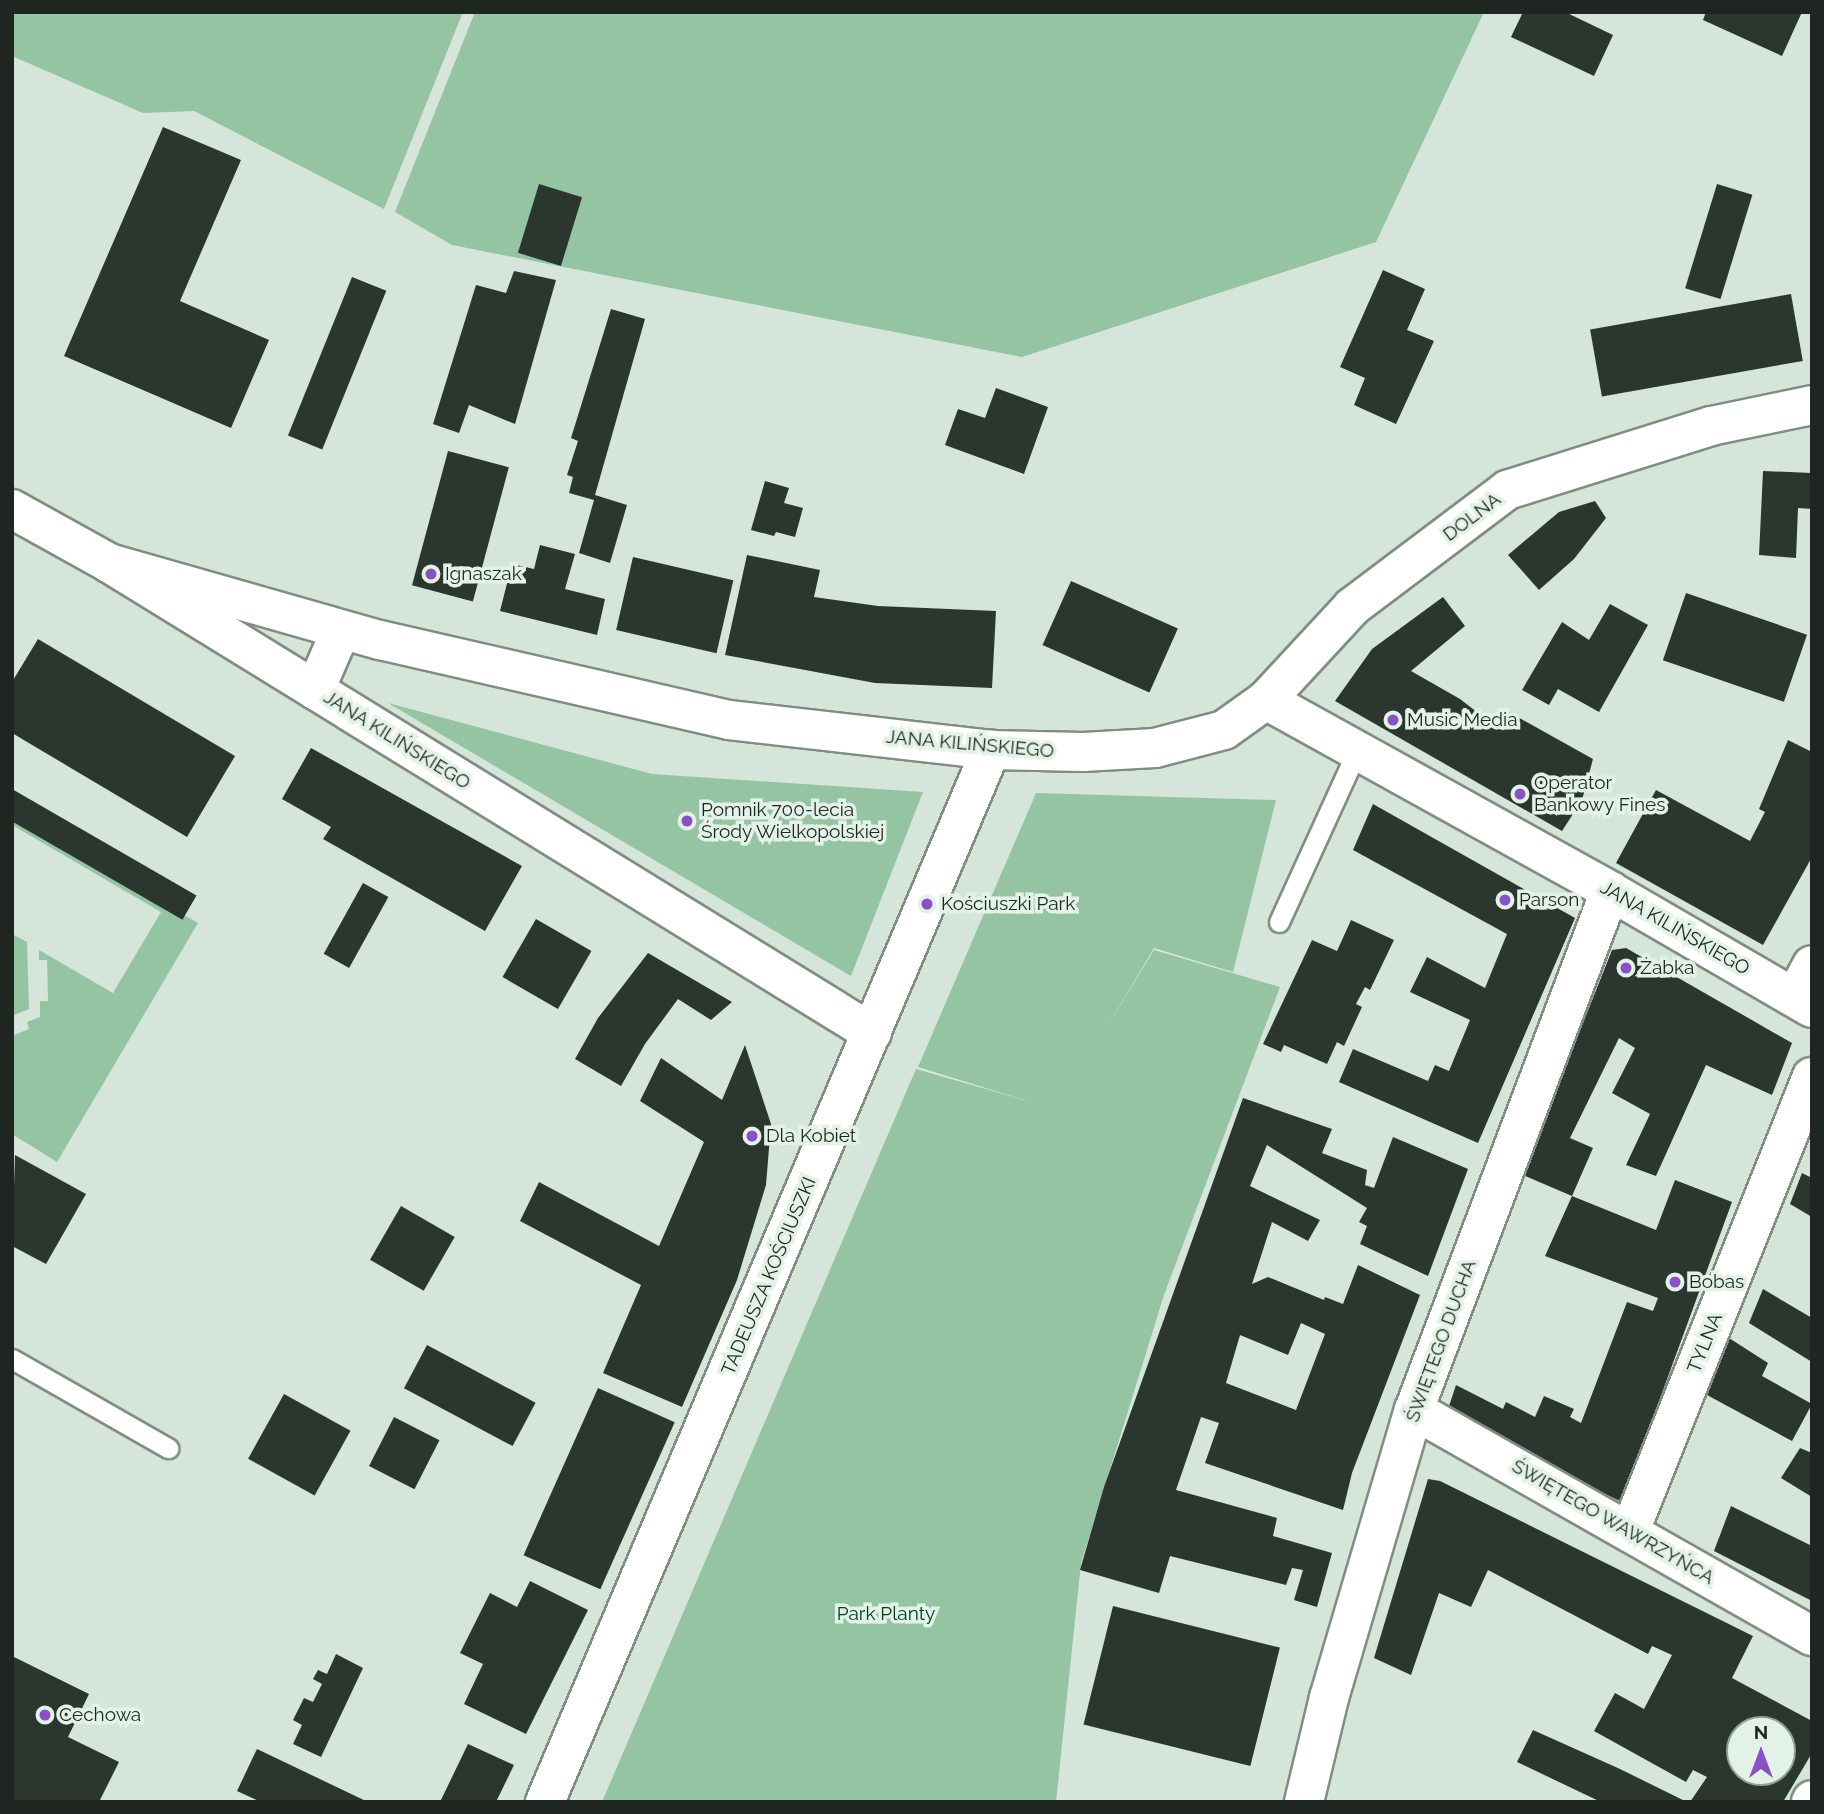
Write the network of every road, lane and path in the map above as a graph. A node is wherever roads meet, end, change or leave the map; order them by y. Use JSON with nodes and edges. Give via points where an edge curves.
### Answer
{"nodes":[{"id":1,"x":1812,"y":405,"type":"edge"},
{"id":2,"x":12,"y":509,"type":"edge"},
{"id":3,"x":109,"y":563,"type":"junction"},
{"id":4,"x":341,"y":630,"type":"junction"},
{"id":5,"x":315,"y":690,"type":"junction"},
{"id":6,"x":1266,"y":700,"type":"junction"},
{"id":7,"x":991,"y":750,"type":"junction"},
{"id":8,"x":1357,"y":751,"type":"junction"},
{"id":9,"x":1610,"y":891,"type":"junction"},
{"id":10,"x":1279,"y":922,"type":"dead end"},
{"id":11,"x":1806,"y":990,"type":"edge"},
{"id":12,"x":872,"y":1033,"type":"junction"},
{"id":13,"x":1812,"y":1077,"type":"edge"},
{"id":14,"x":12,"y":1359,"type":"edge"},
{"id":15,"x":1415,"y":1410,"type":"junction"},
{"id":16,"x":167,"y":1448,"type":"dead end"},
{"id":17,"x":1630,"y":1531,"type":"junction"},
{"id":18,"x":1812,"y":1636,"type":"edge"},
{"id":19,"x":545,"y":1802,"type":"edge"},
{"id":20,"x":1304,"y":1802,"type":"edge"}],
"edges":[{"from":1,"to":6,"type":"street","name":"DOLNA","via":[[1711,426],[1507,490],[1352,607]]},
{"from":2,"to":3,"type":"street","name":"JANA KILIŃSKIEGO"},
{"from":3,"to":4,"type":"street","name":"JANA KILIŃSKIEGO"},
{"from":3,"to":5,"type":"street","name":"JANA KILIŃSKIEGO"},
{"from":4,"to":5,"type":"street","name":"JANA KILIŃSKIEGO"},
{"from":4,"to":7,"type":"street","name":"JANA KILIŃSKIEGO","via":[[729,719]]},
{"from":5,"to":12,"type":"street","name":"JANA KILIŃSKIEGO"},
{"from":6,"to":7,"type":"street","name":"JANA KILIŃSKIEGO","via":[[1224,730],[1155,748]]},
{"from":6,"to":8,"type":"street","name":"JANA KILIŃSKIEGO"},
{"from":7,"to":12,"type":"street","name":"TADEUSZA KOŚCIUSZKI"},
{"from":8,"to":9,"type":"street","name":"JANA KILIŃSKIEGO"},
{"from":8,"to":10,"type":"lane"},
{"from":9,"to":11,"type":"street","name":"JANA KILIŃSKIEGO"},
{"from":9,"to":15,"type":"street","name":"ŚWIĘTEGO DUCHA"},
{"from":12,"to":19,"type":"street","name":"TADEUSZA KOŚCIUSZKI"},
{"from":13,"to":17,"type":"street","name":"TYLNA"},
{"from":14,"to":16,"type":"lane"},
{"from":15,"to":17,"type":"street","name":"ŚWIĘTEGO WAWRZYŃCA"},
{"from":15,"to":20,"type":"street","name":"ŚWIĘTEGO DUCHA","via":[[1329,1698]]},
{"from":17,"to":18,"type":"street","name":"ŚWIĘTEGO WAWRZYŃCA"}]}
